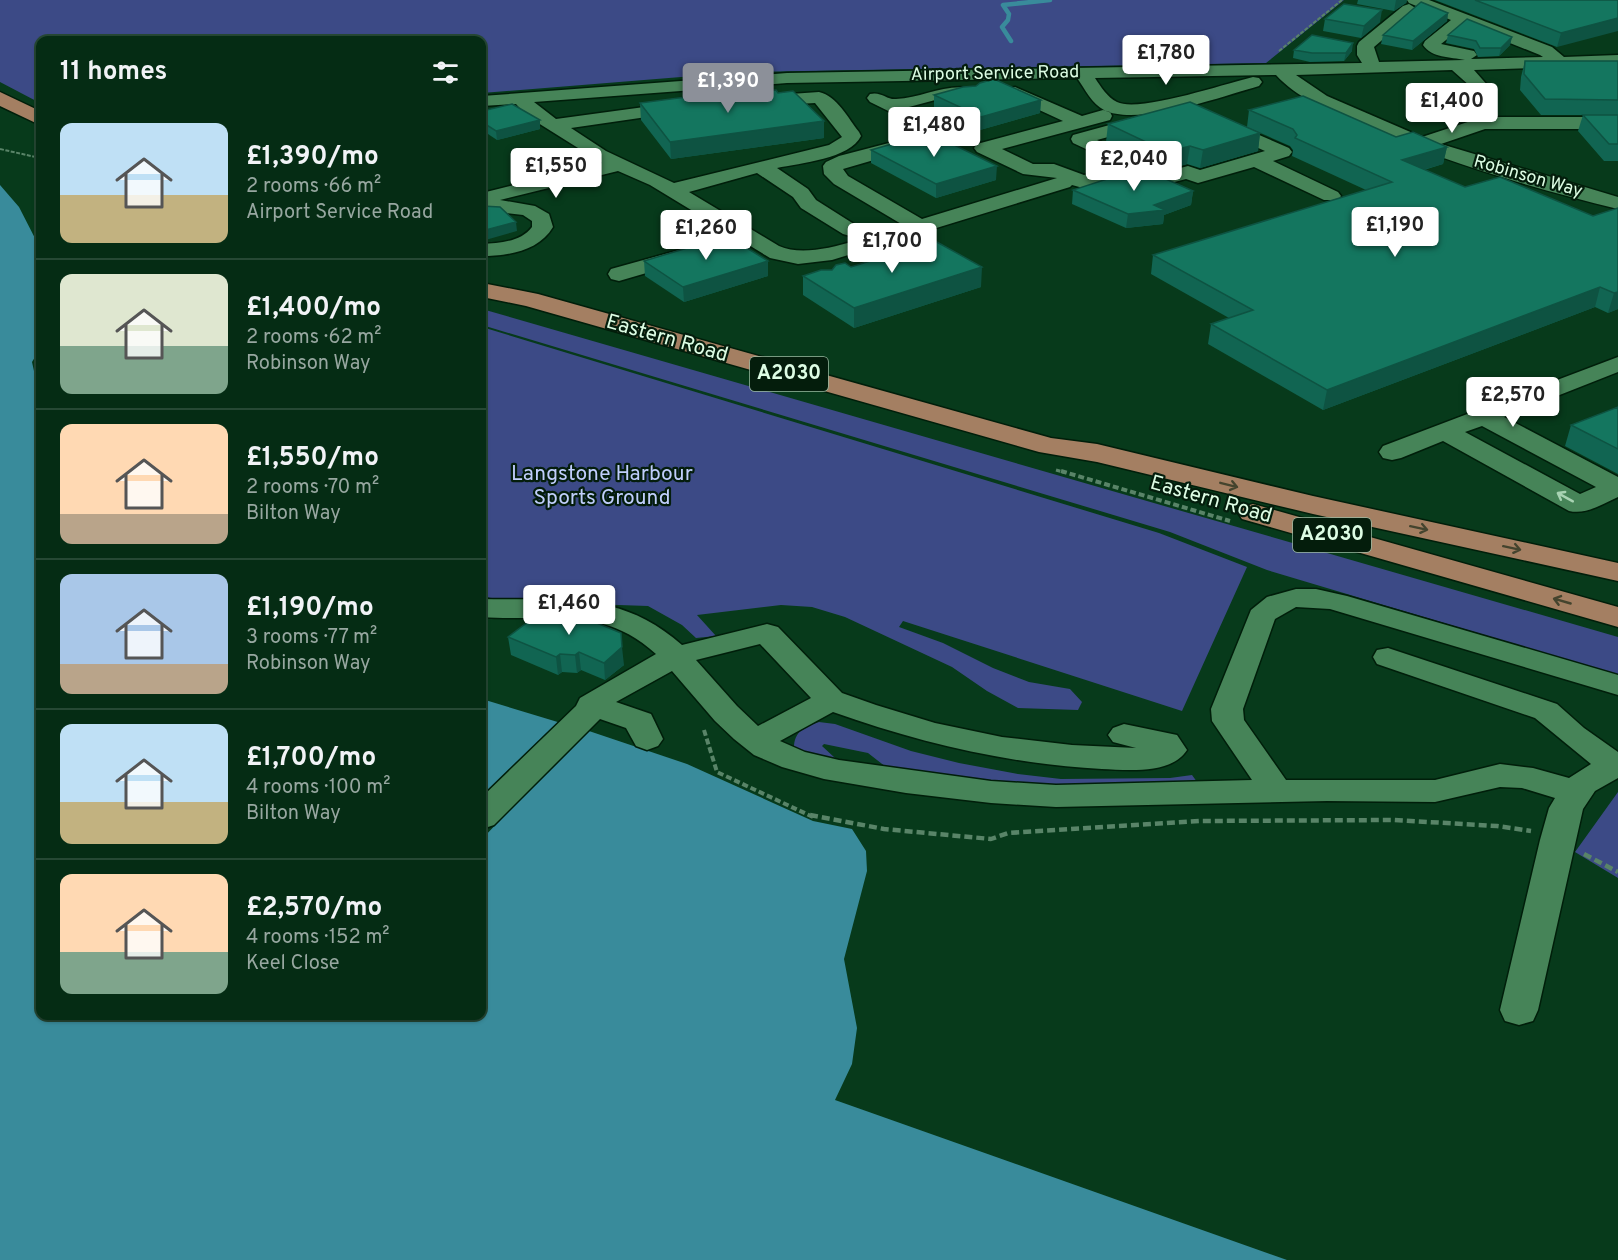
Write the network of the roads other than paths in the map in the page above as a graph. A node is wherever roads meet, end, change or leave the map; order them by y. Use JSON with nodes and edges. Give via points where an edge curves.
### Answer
{"nodes":[{"id":1,"x":1407,"y":9,"type":"edge"},
{"id":2,"x":1375,"y":15,"type":"edge"},
{"id":3,"x":1463,"y":19,"type":"junction"},
{"id":4,"x":1362,"y":44,"type":"junction"},
{"id":5,"x":1400,"y":50,"type":"edge"},
{"id":6,"x":1462,"y":60,"type":"junction"},
{"id":7,"x":1618,"y":60,"type":"edge"},
{"id":8,"x":1560,"y":61,"type":"junction"},
{"id":9,"x":1372,"y":67,"type":"junction"},
{"id":10,"x":1280,"y":69,"type":"junction"},
{"id":11,"x":1081,"y":72,"type":"junction"},
{"id":12,"x":1254,"y":76,"type":"junction"},
{"id":13,"x":1150,"y":87,"type":"dead end"},
{"id":14,"x":1015,"y":92,"type":"edge"},
{"id":15,"x":1474,"y":92,"type":"dead end"},
{"id":16,"x":969,"y":93,"type":"edge"},
{"id":17,"x":1205,"y":94,"type":"junction"},
{"id":18,"x":0,"y":98,"type":"edge"},
{"id":19,"x":520,"y":98,"type":"junction"},
{"id":20,"x":744,"y":100,"type":"edge"},
{"id":21,"x":1321,"y":100,"type":"junction"},
{"id":22,"x":486,"y":101,"type":"edge"},
{"id":23,"x":699,"y":105,"type":"edge"},
{"id":24,"x":1295,"y":106,"type":"edge"},
{"id":25,"x":1120,"y":110,"type":"junction"},
{"id":26,"x":1161,"y":111,"type":"junction"},
{"id":27,"x":1255,"y":116,"type":"dead end"},
{"id":28,"x":36,"y":117,"type":"edge"},
{"id":29,"x":1206,"y":117,"type":"edge"},
{"id":30,"x":1080,"y":122,"type":"junction"},
{"id":31,"x":1618,"y":123,"type":"edge"},
{"id":32,"x":554,"y":125,"type":"junction"},
{"id":33,"x":947,"y":133,"type":"junction"},
{"id":34,"x":1421,"y":144,"type":"junction"},
{"id":35,"x":984,"y":147,"type":"junction"},
{"id":36,"x":590,"y":149,"type":"junction"},
{"id":37,"x":567,"y":157,"type":"dead end"},
{"id":38,"x":1009,"y":160,"type":"junction"},
{"id":39,"x":1256,"y":160,"type":"junction"},
{"id":40,"x":617,"y":165,"type":"junction"},
{"id":41,"x":760,"y":166,"type":"junction"},
{"id":42,"x":1046,"y":169,"type":"junction"},
{"id":43,"x":1115,"y":172,"type":"dead end"},
{"id":44,"x":1063,"y":183,"type":"dead end"},
{"id":45,"x":672,"y":190,"type":"junction"},
{"id":46,"x":1331,"y":196,"type":"dead end"},
{"id":47,"x":486,"y":200,"type":"edge"},
{"id":48,"x":486,"y":203,"type":"edge"},
{"id":49,"x":1618,"y":203,"type":"edge"},
{"id":50,"x":920,"y":226,"type":"junction"},
{"id":51,"x":850,"y":230,"type":"dead end"},
{"id":52,"x":746,"y":236,"type":"junction"},
{"id":53,"x":486,"y":249,"type":"edge"},
{"id":54,"x":798,"y":259,"type":"junction"},
{"id":55,"x":619,"y":274,"type":"dead end"},
{"id":56,"x":818,"y":278,"type":"edge"},
{"id":57,"x":486,"y":281,"type":"edge"},
{"id":58,"x":486,"y":291,"type":"edge"},
{"id":59,"x":529,"y":299,"type":"junction"},
{"id":60,"x":1618,"y":364,"type":"edge"},
{"id":61,"x":1482,"y":416,"type":"junction"},
{"id":62,"x":1444,"y":431,"type":"junction"},
{"id":63,"x":1049,"y":446,"type":"junction"},
{"id":64,"x":1392,"y":452,"type":"dead end"},
{"id":65,"x":1617,"y":487,"type":"edge"},
{"id":66,"x":1618,"y":572,"type":"edge"},
{"id":67,"x":486,"y":608,"type":"edge"},
{"id":68,"x":1618,"y":617,"type":"edge"},
{"id":69,"x":675,"y":656,"type":"junction"},
{"id":70,"x":1388,"y":657,"type":"dead end"},
{"id":71,"x":1618,"y":685,"type":"edge"},
{"id":72,"x":831,"y":700,"type":"junction"},
{"id":73,"x":591,"y":705,"type":"junction"},
{"id":74,"x":1124,"y":735,"type":"dead end"},
{"id":75,"x":647,"y":739,"type":"dead end"},
{"id":76,"x":757,"y":740,"type":"junction"},
{"id":77,"x":1616,"y":765,"type":"edge"},
{"id":78,"x":1277,"y":791,"type":"junction"},
{"id":79,"x":1575,"y":793,"type":"junction"},
{"id":80,"x":486,"y":813,"type":"edge"},
{"id":81,"x":1519,"y":1010,"type":"dead end"}],
"edges":[{"from":1,"to":2,"type":"street"},
{"from":1,"to":3,"type":"street"},
{"from":1,"to":4,"type":"street"},
{"from":3,"to":6,"type":"street","via":[[1431,45]]},
{"from":3,"to":8,"type":"street","via":[[1546,51]]},
{"from":4,"to":5,"type":"street"},
{"from":4,"to":9,"type":"street"},
{"from":6,"to":8,"type":"street","name":"Airport Service Road"},
{"from":6,"to":9,"type":"street","name":"Airport Service Road"},
{"from":6,"to":15,"type":"street","via":[[1480,87]]},
{"from":7,"to":8,"type":"street","name":"Airport Service Road"},
{"from":9,"to":10,"type":"street","name":"Airport Service Road"},
{"from":10,"to":12,"type":"street","name":"Airport Service Road"},
{"from":10,"to":21,"type":"street","name":"Robinson Way","via":[[1297,87]]},
{"from":11,"to":12,"type":"street","name":"Airport Service Road"},
{"from":11,"to":19,"type":"street","name":"Airport Service Road","via":[[754,79]]},
{"from":11,"to":25,"type":"street","via":[[1107,104]]},
{"from":12,"to":17,"type":"street"},
{"from":13,"to":17,"type":"street","via":[[1188,87]]},
{"from":14,"to":30,"type":"street"},
{"from":16,"to":33,"type":"street","via":[[884,102]]},
{"from":17,"to":26,"type":"street"},
{"from":18,"to":28,"type":"main road"},
{"from":19,"to":22,"type":"street","name":"Airport Service Road"},
{"from":19,"to":32,"type":"street"},
{"from":20,"to":41,"type":"street","via":[[819,97],[852,136],[835,149]]},
{"from":21,"to":24,"type":"street"},
{"from":21,"to":34,"type":"street","name":"Robinson Way"},
{"from":23,"to":32,"type":"street"},
{"from":25,"to":26,"type":"street"},
{"from":25,"to":30,"type":"street"},
{"from":26,"to":29,"type":"street","via":[[1188,110]]},
{"from":26,"to":39,"type":"street","via":[[1080,139],[1163,179],[1188,172],[1198,177]]},
{"from":27,"to":39,"type":"street","via":[[1223,125],[1282,152]]},
{"from":30,"to":35,"type":"street"},
{"from":31,"to":34,"type":"street","via":[[1483,123]]},
{"from":32,"to":36,"type":"street"},
{"from":33,"to":35,"type":"street"},
{"from":33,"to":50,"type":"street","via":[[833,166],[834,174],[841,180]]},
{"from":34,"to":49,"type":"street","name":"Robinson Way"},
{"from":35,"to":38,"type":"street"},
{"from":36,"to":37,"type":"street"},
{"from":36,"to":40,"type":"street"},
{"from":38,"to":42,"type":"street","via":[[1030,170]]},
{"from":38,"to":42,"type":"street","via":[[1079,154]]},
{"from":39,"to":46,"type":"street"},
{"from":40,"to":45,"type":"street"},
{"from":40,"to":47,"type":"street","via":[[516,189]]},
{"from":41,"to":45,"type":"street"},
{"from":41,"to":51,"type":"street","via":[[801,193],[808,204]]},
{"from":42,"to":43,"type":"street","via":[[1083,182]]},
{"from":44,"to":50,"type":"street"},
{"from":45,"to":52,"type":"street"},
{"from":48,"to":53,"type":"street","via":[[528,210],[542,218],[544,224],[533,238],[520,244]]},
{"from":50,"to":54,"type":"street"},
{"from":52,"to":54,"type":"street","via":[[780,256]]},
{"from":52,"to":55,"type":"street"},
{"from":54,"to":56,"type":"street"},
{"from":57,"to":59,"type":"main road","name":"Eastern Road","number":"A2030"},
{"from":58,"to":59,"type":"main road","name":"Eastern Road","number":"A2030"},
{"from":59,"to":63,"type":"main road","name":"Eastern Road","number":"A2030"},
{"from":60,"to":61,"type":"street"},
{"from":61,"to":62,"type":"street"},
{"from":61,"to":65,"type":"street"},
{"from":62,"to":64,"type":"street"},
{"from":65,"to":62,"type":"street","one_way":true,"via":[[1579,505]]},
{"from":63,"to":66,"type":"main road","name":"Eastern Road","number":"A2030","one_way":true,"via":[[1097,453]]},
{"from":68,"to":63,"type":"main road","name":"Eastern Road","number":"A2030","one_way":true,"via":[[1086,464]]},
{"from":67,"to":69,"type":"street","via":[[609,614],[647,631]]},
{"from":69,"to":72,"type":"street","via":[[767,633]]},
{"from":69,"to":73,"type":"street"},
{"from":69,"to":76,"type":"street","via":[[733,721]]},
{"from":70,"to":77,"type":"street","via":[[1546,711]]},
{"from":71,"to":78,"type":"street","via":[[1328,599],[1283,600],[1270,605],[1261,616],[1227,709],[1228,721]]},
{"from":72,"to":74,"type":"street","via":[[939,735],[1012,751],[1131,759],[1171,750],[1165,743]]},
{"from":72,"to":76,"type":"street"},
{"from":73,"to":75,"type":"street","via":[[640,721]]},
{"from":73,"to":80,"type":"street"},
{"from":76,"to":78,"type":"street","via":[[785,756],[821,767],[966,792],[1056,796]]},
{"from":77,"to":79,"type":"street","via":[[1589,778]]},
{"from":78,"to":79,"type":"street","via":[[1435,791],[1510,775],[1534,778]]},
{"from":79,"to":81,"type":"street","via":[[1566,808],[1557,840]]}]}
